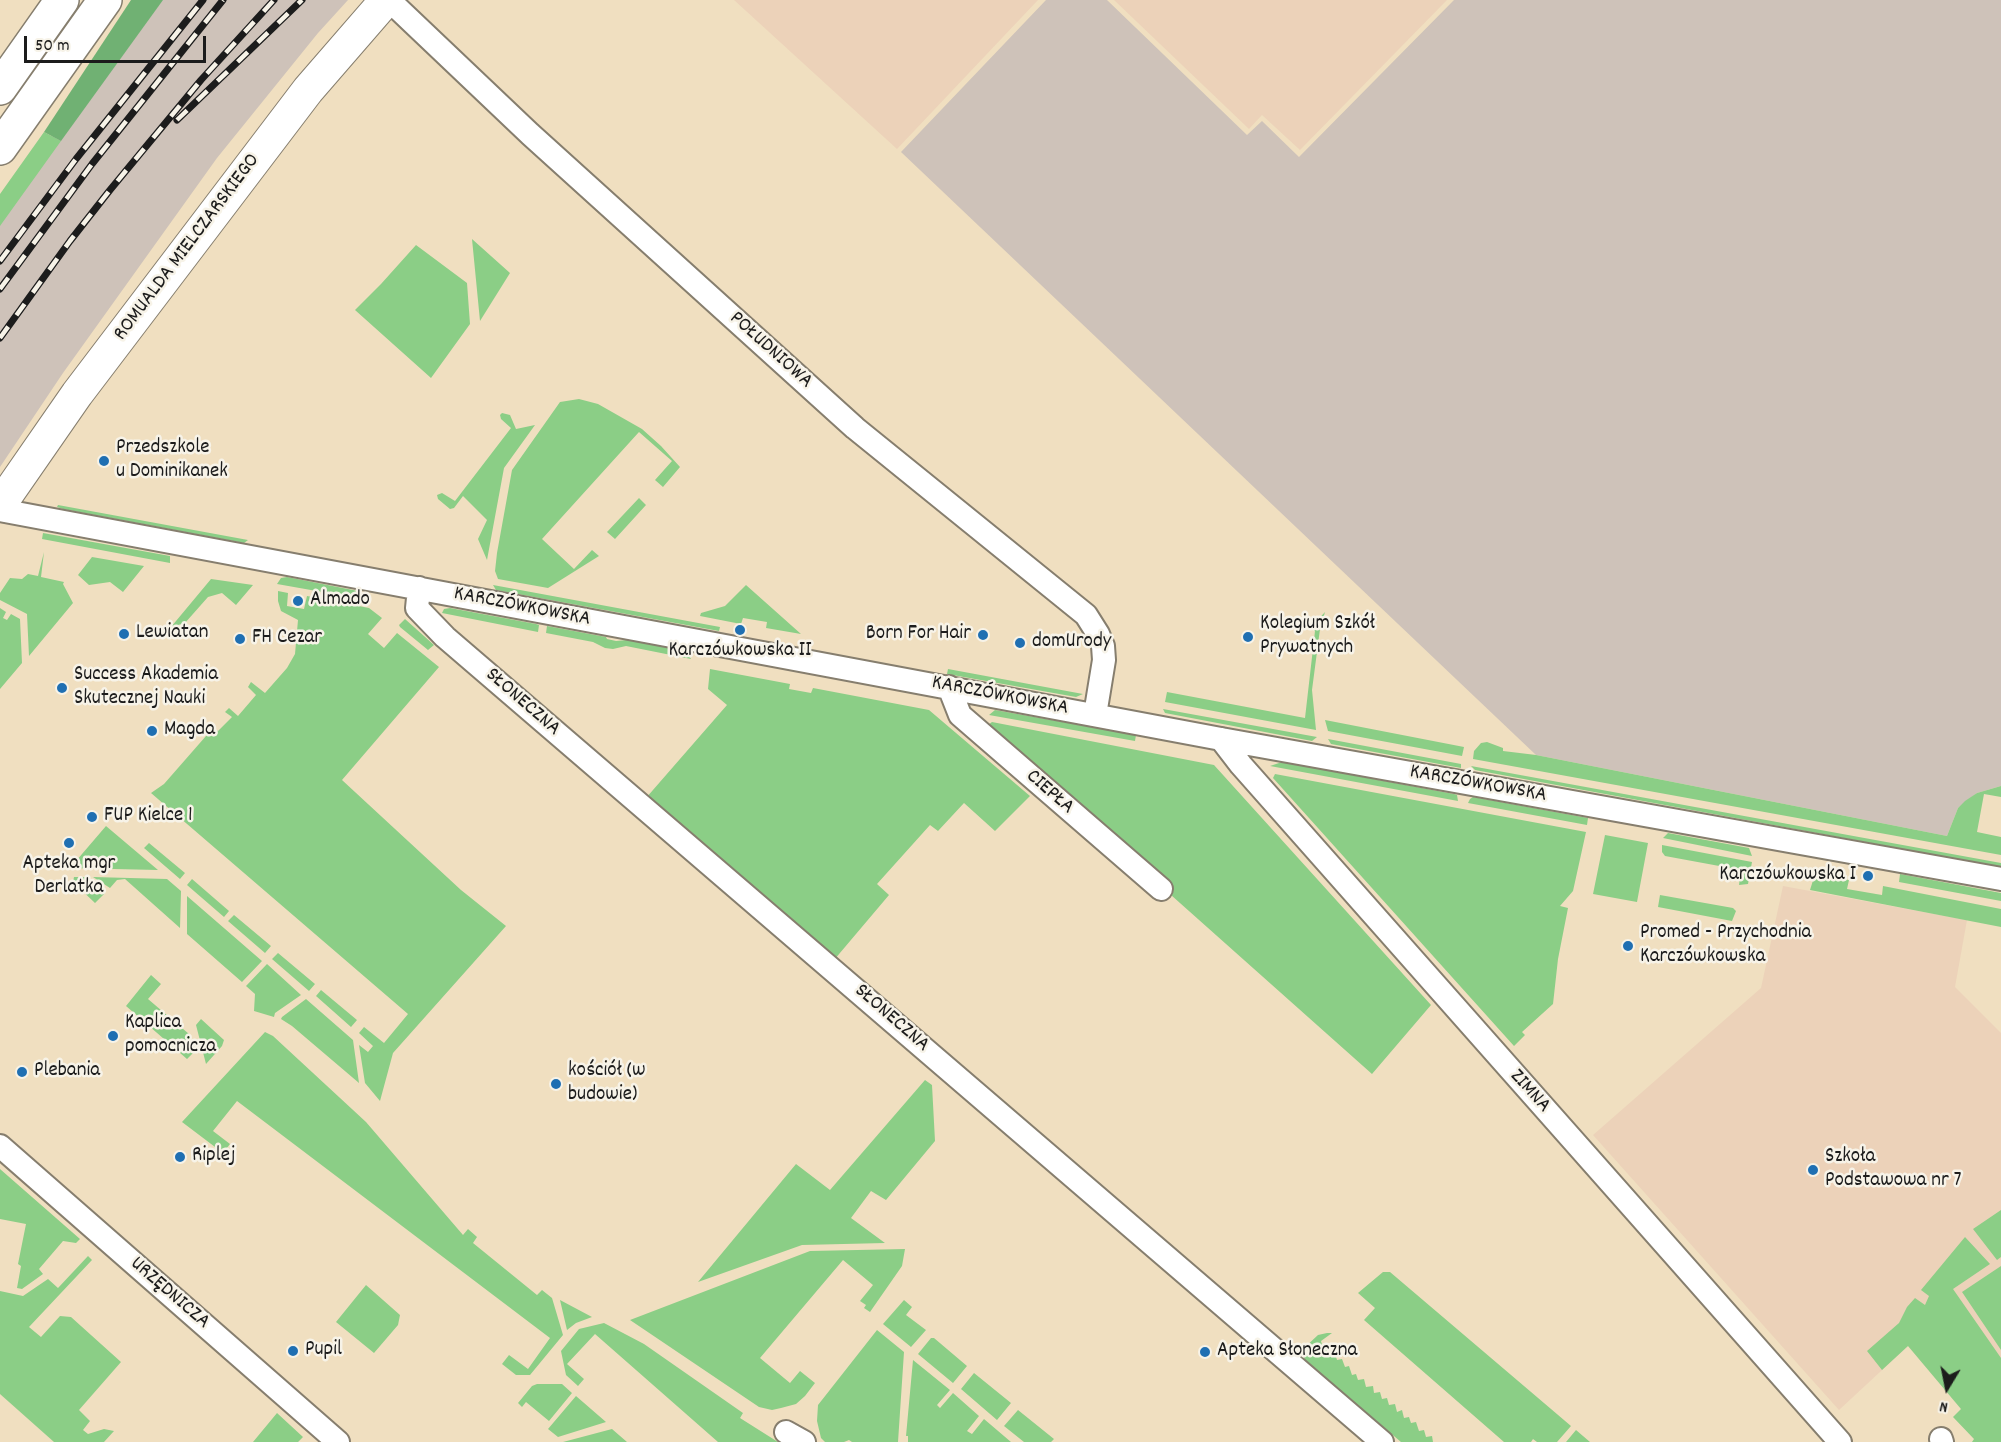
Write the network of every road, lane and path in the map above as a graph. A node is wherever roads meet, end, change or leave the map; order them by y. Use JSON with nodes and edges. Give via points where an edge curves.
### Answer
{"nodes":[{"id":1,"x":62,"y":0,"type":"edge"},
{"id":2,"x":105,"y":0,"type":"edge"},
{"id":3,"x":388,"y":0,"type":"edge"},
{"id":4,"x":0,"y":88,"type":"edge"},
{"id":5,"x":0,"y":148,"type":"edge"},
{"id":6,"x":0,"y":505,"type":"edge"},
{"id":7,"x":0,"y":510,"type":"edge"},
{"id":8,"x":419,"y":588,"type":"junction"},
{"id":9,"x":949,"y":687,"type":"junction"},
{"id":10,"x":1095,"y":715,"type":"junction"},
{"id":11,"x":1221,"y":739,"type":"junction"},
{"id":12,"x":2001,"y":879,"type":"edge"},
{"id":13,"x":1161,"y":889,"type":"dead end"},
{"id":14,"x":0,"y":1146,"type":"edge"},
{"id":15,"x":338,"y":1442,"type":"edge"},
{"id":16,"x":1382,"y":1442,"type":"edge"},
{"id":17,"x":1840,"y":1442,"type":"edge"}],
"edges":[{"from":1,"to":4,"type":"main road"},
{"from":2,"to":5,"type":"main road"},
{"from":3,"to":6,"type":"street","name":"ROMUALDA MIELCZARSKIEGO","via":[[302,98],[77,394]]},
{"from":3,"to":10,"type":"street","name":"POŁUDNIOWA","via":[[855,428],[1086,615],[1103,646]]},
{"from":7,"to":8,"type":"street","name":"KARCZÓWKOWSKA"},
{"from":8,"to":9,"type":"street","name":"KARCZÓWKOWSKA"},
{"from":8,"to":16,"type":"street","name":"SŁONECZNA","via":[[417,608],[445,636]]},
{"from":9,"to":10,"type":"street","name":"KARCZÓWKOWSKA"},
{"from":9,"to":13,"type":"street","name":"CIEPŁA","via":[[960,715]]},
{"from":10,"to":11,"type":"street","name":"KARCZÓWKOWSKA"},
{"from":11,"to":12,"type":"street","name":"KARCZÓWKOWSKA"},
{"from":11,"to":17,"type":"street","name":"ZIMNA"},
{"from":14,"to":15,"type":"street","name":"URZĘDNICZA"}]}
